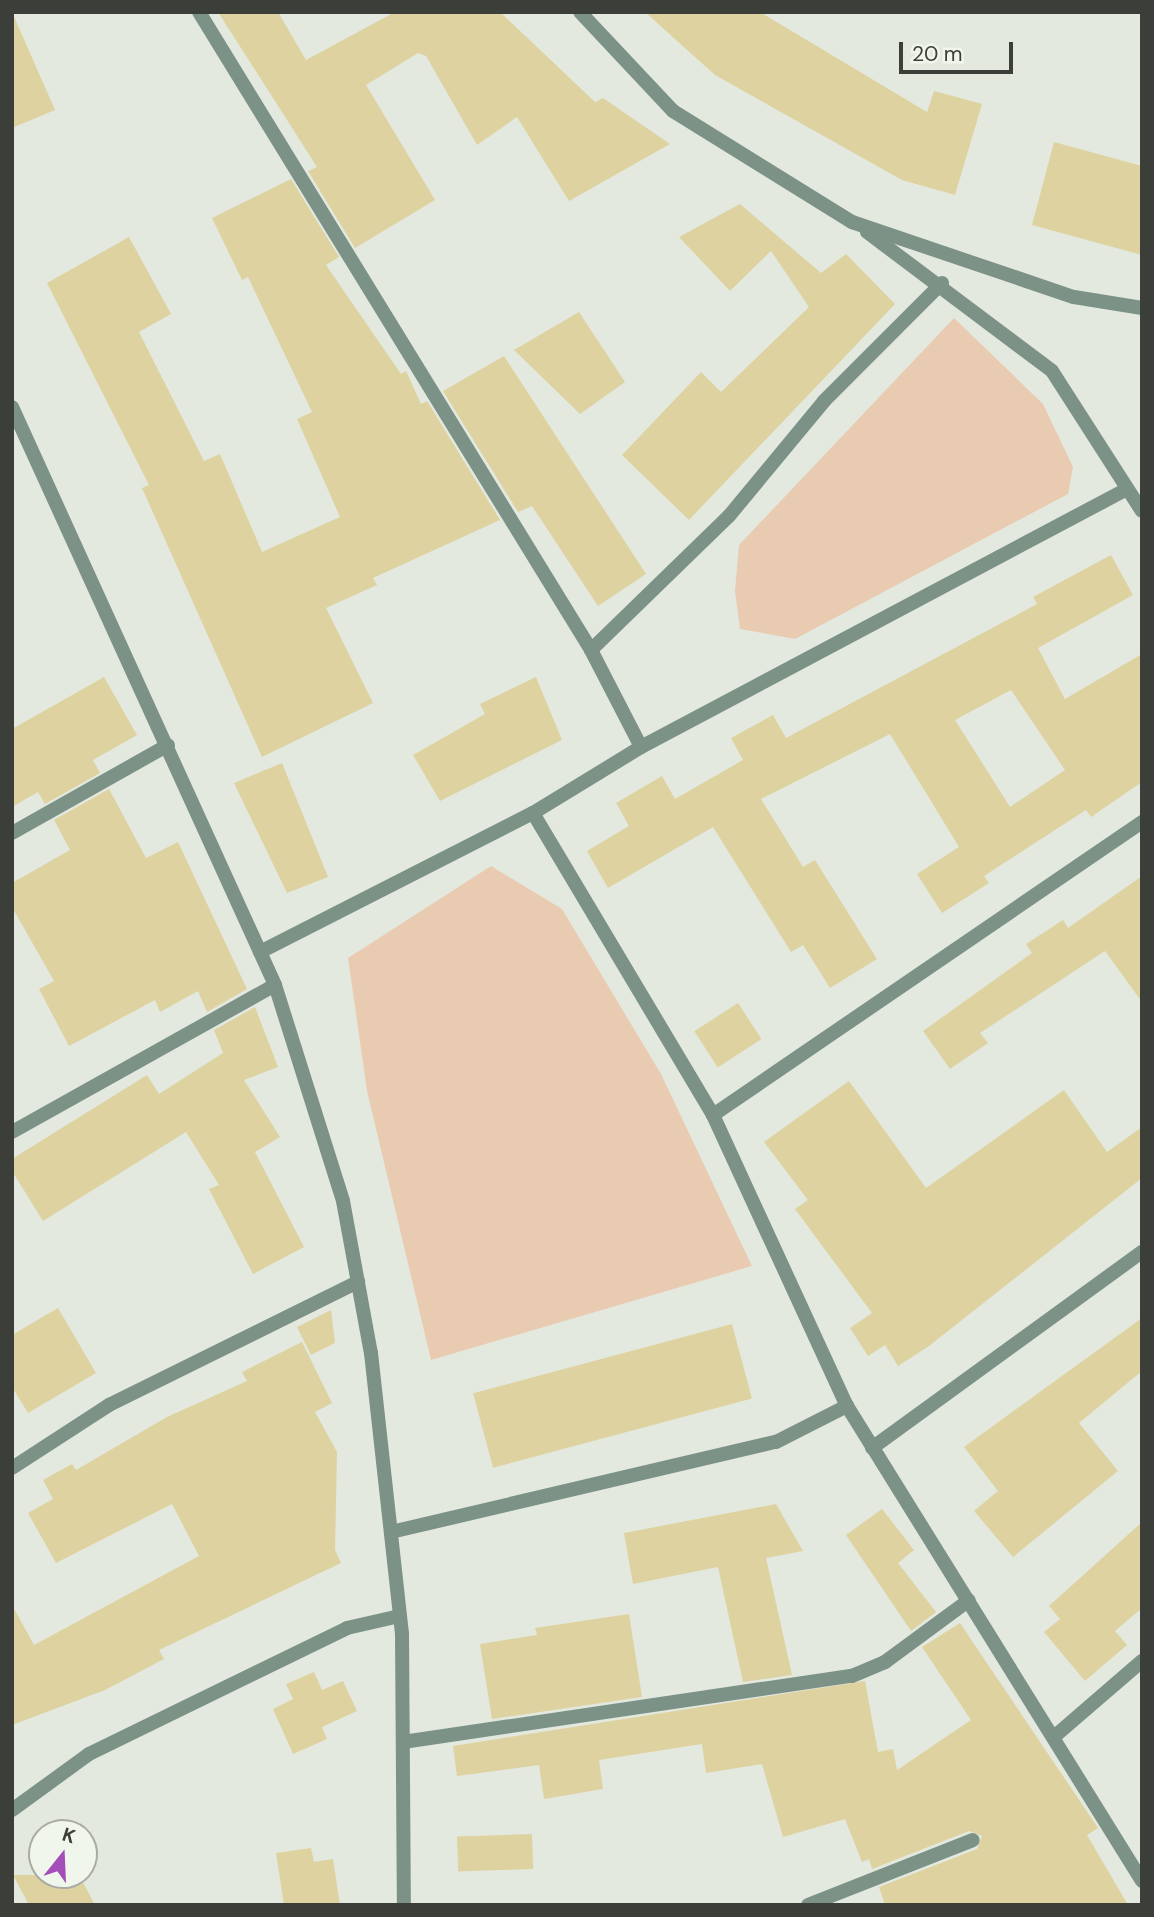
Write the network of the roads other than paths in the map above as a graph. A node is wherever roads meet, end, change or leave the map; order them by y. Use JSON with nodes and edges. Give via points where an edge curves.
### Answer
{"nodes":[{"id":1,"x":199,"y":12,"type":"edge"},
{"id":2,"x":580,"y":12,"type":"edge"},
{"id":3,"x":852,"y":222,"type":"junction"},
{"id":4,"x":942,"y":283,"type":"junction"},
{"id":5,"x":1142,"y":308,"type":"edge"},
{"id":6,"x":12,"y":407,"type":"edge"},
{"id":7,"x":1127,"y":489,"type":"junction"},
{"id":8,"x":1142,"y":511,"type":"edge"},
{"id":9,"x":591,"y":650,"type":"junction"},
{"id":10,"x":168,"y":745,"type":"junction"},
{"id":11,"x":641,"y":747,"type":"junction"},
{"id":12,"x":533,"y":813,"type":"junction"},
{"id":13,"x":1142,"y":822,"type":"edge"},
{"id":14,"x":12,"y":833,"type":"edge"},
{"id":15,"x":260,"y":952,"type":"junction"},
{"id":16,"x":275,"y":985,"type":"junction"},
{"id":17,"x":713,"y":1115,"type":"junction"},
{"id":18,"x":12,"y":1132,"type":"edge"},
{"id":19,"x":1142,"y":1252,"type":"edge"},
{"id":20,"x":358,"y":1282,"type":"junction"},
{"id":21,"x":847,"y":1406,"type":"junction"},
{"id":22,"x":873,"y":1448,"type":"junction"},
{"id":23,"x":12,"y":1468,"type":"edge"},
{"id":24,"x":391,"y":1532,"type":"junction"},
{"id":25,"x":969,"y":1600,"type":"junction"},
{"id":26,"x":400,"y":1616,"type":"junction"},
{"id":27,"x":1142,"y":1661,"type":"edge"},
{"id":28,"x":1055,"y":1736,"type":"junction"},
{"id":29,"x":403,"y":1742,"type":"junction"},
{"id":30,"x":12,"y":1810,"type":"edge"},
{"id":31,"x":973,"y":1840,"type":"dead end"},
{"id":32,"x":1142,"y":1881,"type":"edge"},
{"id":33,"x":404,"y":1905,"type":"edge"},
{"id":34,"x":808,"y":1905,"type":"edge"}],
"edges":[{"from":1,"to":9,"type":"street"},
{"from":2,"to":3,"type":"street","via":[[673,111]]},
{"from":3,"to":4,"type":"street"},
{"from":3,"to":5,"type":"street","via":[[1074,298]]},
{"from":4,"to":7,"type":"street","via":[[1052,371]]},
{"from":4,"to":9,"type":"street","via":[[824,401],[729,516]]},
{"from":6,"to":10,"type":"street"},
{"from":7,"to":8,"type":"street"},
{"from":7,"to":11,"type":"street"},
{"from":9,"to":11,"type":"street"},
{"from":10,"to":14,"type":"street"},
{"from":10,"to":15,"type":"street"},
{"from":11,"to":12,"type":"street"},
{"from":12,"to":15,"type":"street"},
{"from":12,"to":17,"type":"street"},
{"from":13,"to":17,"type":"street"},
{"from":15,"to":16,"type":"street"},
{"from":16,"to":18,"type":"street"},
{"from":16,"to":20,"type":"street","via":[[343,1201]]},
{"from":17,"to":21,"type":"street"},
{"from":19,"to":22,"type":"street"},
{"from":20,"to":23,"type":"street","via":[[109,1405]]},
{"from":20,"to":24,"type":"street"},
{"from":21,"to":22,"type":"street"},
{"from":21,"to":24,"type":"street","via":[[776,1441]]},
{"from":22,"to":25,"type":"street"},
{"from":24,"to":26,"type":"street"},
{"from":25,"to":28,"type":"street"},
{"from":25,"to":29,"type":"street","via":[[885,1662],[852,1676]]},
{"from":26,"to":29,"type":"street"},
{"from":26,"to":30,"type":"street","via":[[347,1629],[89,1754]]},
{"from":27,"to":28,"type":"street"},
{"from":28,"to":32,"type":"street"},
{"from":29,"to":33,"type":"street"},
{"from":31,"to":34,"type":"street"}]}
